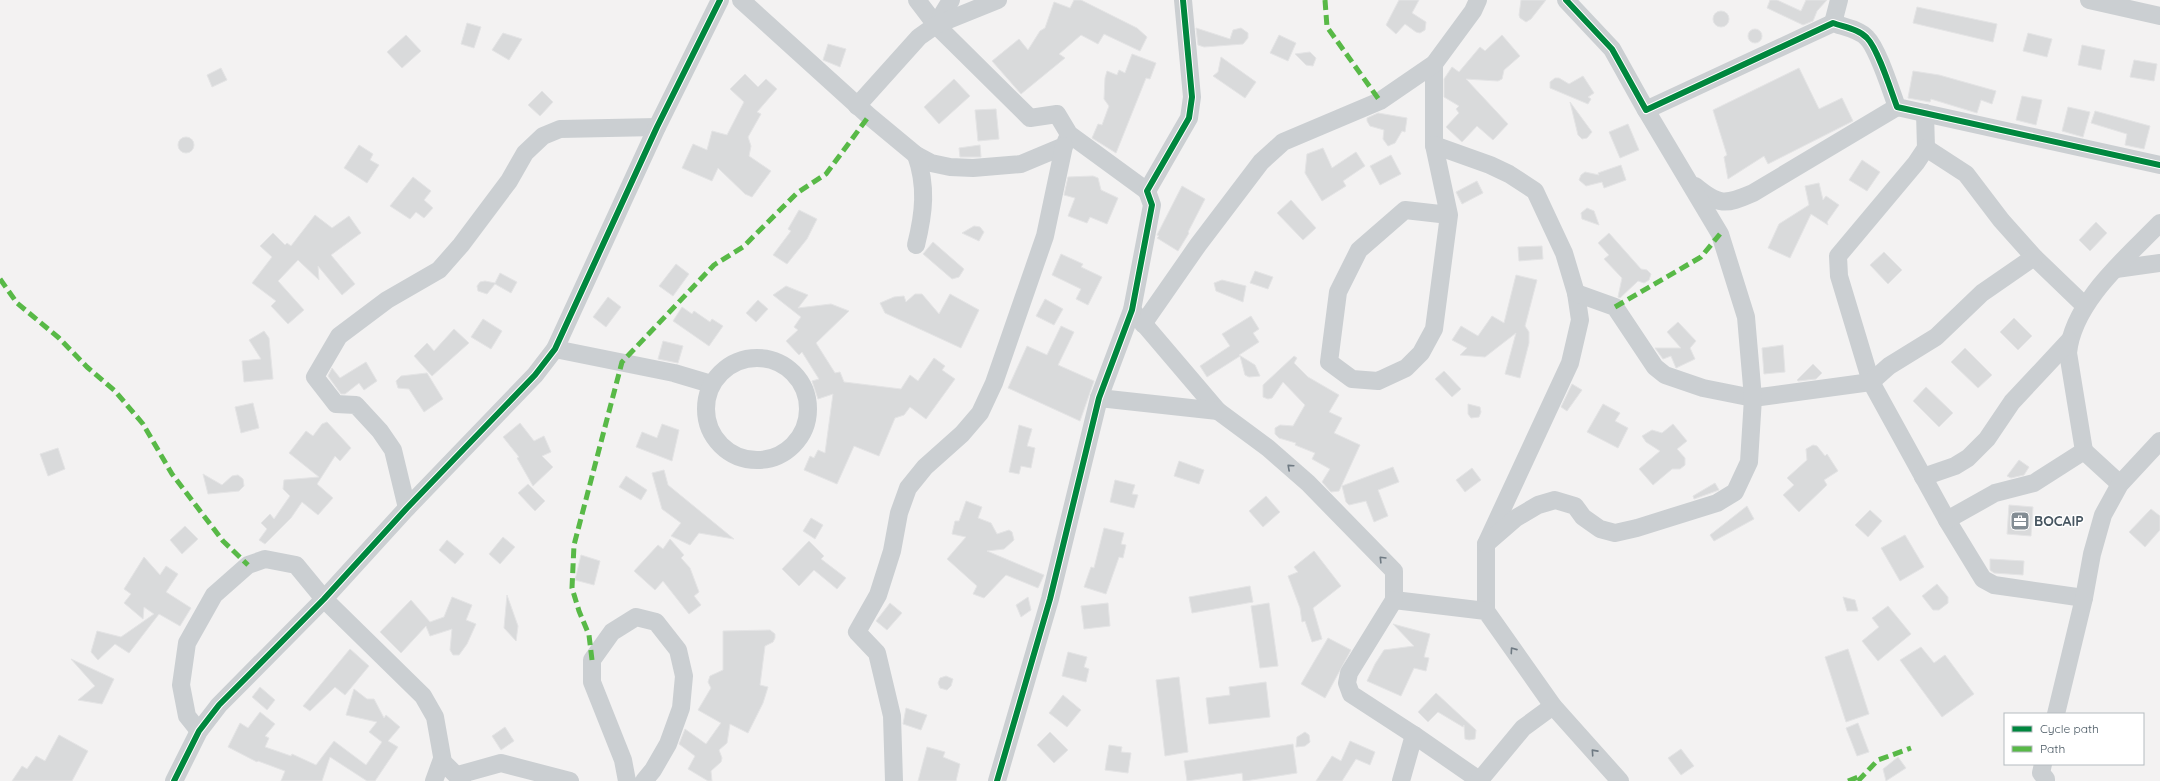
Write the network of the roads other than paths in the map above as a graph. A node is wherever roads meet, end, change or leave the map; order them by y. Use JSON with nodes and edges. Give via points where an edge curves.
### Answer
{"nodes":[{"id":1,"x":720,"y":0,"type":"edge"},
{"id":2,"x":741,"y":0,"type":"edge"},
{"id":3,"x":917,"y":0,"type":"edge"},
{"id":4,"x":951,"y":0,"type":"edge"},
{"id":5,"x":998,"y":0,"type":"edge"},
{"id":6,"x":1183,"y":0,"type":"edge"},
{"id":7,"x":1478,"y":0,"type":"edge"},
{"id":8,"x":1566,"y":0,"type":"edge"},
{"id":9,"x":1838,"y":0,"type":"edge"},
{"id":10,"x":2089,"y":0,"type":"edge"},
{"id":11,"x":2160,"y":16,"type":"edge"},
{"id":12,"x":1833,"y":24,"type":"junction"},
{"id":13,"x":936,"y":25,"type":"junction"},
{"id":14,"x":1434,"y":64,"type":"junction"},
{"id":15,"x":857,"y":106,"type":"junction"},
{"id":16,"x":1897,"y":107,"type":"junction"},
{"id":17,"x":1646,"y":110,"type":"junction"},
{"id":18,"x":1925,"y":113,"type":"junction"},
{"id":19,"x":657,"y":127,"type":"junction"},
{"id":20,"x":1067,"y":140,"type":"junction"},
{"id":21,"x":1434,"y":145,"type":"junction"},
{"id":22,"x":1926,"y":148,"type":"junction"},
{"id":23,"x":916,"y":155,"type":"junction"},
{"id":24,"x":2160,"y":165,"type":"edge"},
{"id":25,"x":1684,"y":176,"type":"junction"},
{"id":26,"x":1147,"y":191,"type":"junction"},
{"id":27,"x":1449,"y":215,"type":"junction"},
{"id":28,"x":2160,"y":223,"type":"edge"},
{"id":29,"x":916,"y":245,"type":"dead end"},
{"id":30,"x":2034,"y":257,"type":"junction"},
{"id":31,"x":2160,"y":263,"type":"edge"},
{"id":32,"x":2116,"y":269,"type":"junction"},
{"id":33,"x":1576,"y":293,"type":"junction"},
{"id":34,"x":2085,"y":306,"type":"junction"},
{"id":35,"x":1132,"y":310,"type":"junction"},
{"id":36,"x":1143,"y":324,"type":"junction"},
{"id":37,"x":2069,"y":341,"type":"junction"},
{"id":38,"x":555,"y":349,"type":"junction"},
{"id":39,"x":1871,"y":382,"type":"junction"},
{"id":40,"x":711,"y":384,"type":"junction"},
{"id":41,"x":1099,"y":398,"type":"junction"},
{"id":42,"x":1753,"y":398,"type":"junction"},
{"id":43,"x":1218,"y":411,"type":"junction"},
{"id":44,"x":2160,"y":441,"type":"edge"},
{"id":45,"x":2084,"y":451,"type":"junction"},
{"id":46,"x":1923,"y":477,"type":"junction"},
{"id":47,"x":2120,"y":484,"type":"junction"},
{"id":48,"x":407,"y":508,"type":"junction"},
{"id":49,"x":1947,"y":520,"type":"junction"},
{"id":50,"x":1486,"y":544,"type":"junction"},
{"id":51,"x":2084,"y":598,"type":"junction"},
{"id":52,"x":324,"y":599,"type":"junction"},
{"id":53,"x":1394,"y":600,"type":"junction"},
{"id":54,"x":1486,"y":611,"type":"junction"},
{"id":55,"x":1553,"y":706,"type":"junction"},
{"id":56,"x":2056,"y":713,"type":"edge"},
{"id":57,"x":199,"y":731,"type":"junction"},
{"id":58,"x":1414,"y":735,"type":"junction"},
{"id":59,"x":444,"y":762,"type":"junction"},
{"id":60,"x":460,"y":778,"type":"edge"},
{"id":61,"x":174,"y":781,"type":"edge"},
{"id":62,"x":434,"y":781,"type":"edge"},
{"id":63,"x":570,"y":781,"type":"edge"},
{"id":64,"x":627,"y":781,"type":"edge"},
{"id":65,"x":644,"y":781,"type":"edge"},
{"id":66,"x":894,"y":781,"type":"edge"},
{"id":67,"x":997,"y":781,"type":"edge"},
{"id":68,"x":1401,"y":781,"type":"edge"},
{"id":69,"x":1479,"y":781,"type":"edge"},
{"id":70,"x":1620,"y":781,"type":"edge"}],
"edges":[{"from":1,"to":19,"type":"street"},
{"from":2,"to":15,"type":"street"},
{"from":3,"to":13,"type":"street"},
{"from":4,"to":13,"type":"street"},
{"from":5,"to":13,"type":"street"},
{"from":6,"to":26,"type":"street","via":[[1192,97],[1189,118]]},
{"from":7,"to":14,"type":"street","via":[[1473,11]]},
{"from":8,"to":17,"type":"street","via":[[1612,49]]},
{"from":9,"to":12,"type":"street"},
{"from":10,"to":11,"type":"street"},
{"from":12,"to":16,"type":"street","via":[[1856,31],[1867,38]]},
{"from":12,"to":17,"type":"street"},
{"from":13,"to":15,"type":"street","via":[[919,37]]},
{"from":13,"to":20,"type":"street","via":[[1030,118],[1058,114]]},
{"from":14,"to":21,"type":"street"},
{"from":14,"to":36,"type":"street","via":[[1380,101],[1283,142],[1261,162],[1198,245]]},
{"from":15,"to":23,"type":"street"},
{"from":16,"to":18,"type":"street"},
{"from":16,"to":25,"type":"street","via":[[1753,193],[1732,202],[1711,200]]},
{"from":17,"to":25,"type":"street"},
{"from":18,"to":22,"type":"street"},
{"from":18,"to":24,"type":"street"},
{"from":19,"to":38,"type":"street"},
{"from":19,"to":48,"type":"street","via":[[560,129],[543,136],[525,152],[509,181],[439,270],[387,300],[339,336],[315,377],[336,404],[356,405],[380,431],[393,450]]},
{"from":20,"to":23,"type":"street","via":[[1021,164],[950,168],[931,163]]},
{"from":20,"to":26,"type":"street"},
{"from":20,"to":66,"type":"street","via":[[1045,236],[994,383],[980,413],[962,434],[925,467],[908,488],[878,595],[858,632],[877,653],[892,716]]},
{"from":21,"to":27,"type":"street"},
{"from":21,"to":33,"type":"street","via":[[1490,164],[1535,190],[1564,253]]},
{"from":22,"to":30,"type":"street","via":[[1966,174],[2001,220]]},
{"from":22,"to":39,"type":"street","via":[[1916,164],[1838,256],[1839,276]]},
{"from":23,"to":29,"type":"street","via":[[922,172],[924,195],[923,216]]},
{"from":25,"to":42,"type":"street","via":[[1720,234],[1746,317]]},
{"from":26,"to":35,"type":"street","via":[[1152,205]]},
{"from":27,"to":27,"type":"street","via":[[1434,329],[1421,353],[1406,368],[1378,381],[1352,379],[1329,362],[1338,292],[1359,250],[1405,210]]},
{"from":28,"to":32,"type":"street"},
{"from":30,"to":34,"type":"street"},
{"from":30,"to":39,"type":"street","via":[[1982,293],[1936,337],[1889,366]]},
{"from":31,"to":32,"type":"street"},
{"from":32,"to":34,"type":"street"},
{"from":33,"to":42,"type":"street","via":[[1615,307],[1655,367],[1665,375],[1703,388]]},
{"from":33,"to":50,"type":"street","via":[[1580,320],[1570,363]]},
{"from":34,"to":37,"type":"street"},
{"from":35,"to":36,"type":"street"},
{"from":35,"to":41,"type":"street"},
{"from":36,"to":43,"type":"street"},
{"from":37,"to":45,"type":"street","via":[[2068,353]]},
{"from":37,"to":46,"type":"street","via":[[2012,402],[1987,439],[1968,458],[1955,466]]},
{"from":38,"to":40,"type":"street","via":[[674,373]]},
{"from":38,"to":48,"type":"street","via":[[535,374]]},
{"from":39,"to":42,"type":"street"},
{"from":39,"to":46,"type":"street"},
{"from":40,"to":40,"type":"street","via":[[705,403],[706,424],[716,442],[731,454],[750,461],[771,459],[789,450],[802,434],[808,415],[807,395],[798,377],[782,363],[763,357],[742,359],[724,368]]},
{"from":41,"to":43,"type":"street"},
{"from":41,"to":67,"type":"street","via":[[1050,599]]},
{"from":42,"to":50,"type":"street","via":[[1749,462],[1735,492],[1717,503],[1615,533],[1600,529],[1583,517],[1575,506],[1555,500],[1538,505],[1516,518]]},
{"from":53,"to":43,"type":"street","one_way":true,"via":[[1394,571],[1308,483],[1268,448]]},
{"from":44,"to":47,"type":"street"},
{"from":45,"to":47,"type":"street"},
{"from":45,"to":49,"type":"street","via":[[2034,483],[1995,493]]},
{"from":46,"to":49,"type":"street"},
{"from":47,"to":51,"type":"street","via":[[2103,515],[2092,554]]},
{"from":48,"to":52,"type":"street"},
{"from":49,"to":51,"type":"street","via":[[1983,579],[1994,585]]},
{"from":50,"to":54,"type":"street"},
{"from":51,"to":56,"type":"street"},
{"from":52,"to":57,"type":"street","via":[[242,679]]},
{"from":52,"to":57,"type":"street","via":[[296,566],[265,559],[248,565],[214,595],[187,643],[182,685],[187,716]]},
{"from":52,"to":59,"type":"street","via":[[423,696],[435,717]]},
{"from":53,"to":54,"type":"street"},
{"from":53,"to":58,"type":"street","via":[[1349,673],[1347,683],[1352,694]]},
{"from":55,"to":54,"type":"street","one_way":true},
{"from":55,"to":69,"type":"street","via":[[1523,728]]},
{"from":70,"to":55,"type":"street","one_way":true},
{"from":57,"to":61,"type":"street"},
{"from":58,"to":68,"type":"street"},
{"from":58,"to":69,"type":"street"},
{"from":59,"to":60,"type":"street"},
{"from":59,"to":62,"type":"street","via":[[442,759]]},
{"from":60,"to":63,"type":"street","via":[[500,763]]},
{"from":64,"to":65,"type":"street","via":[[623,760],[592,682],[592,660],[612,632],[636,618],[656,622],[678,650],[684,676],[681,708],[668,744]]}]}
